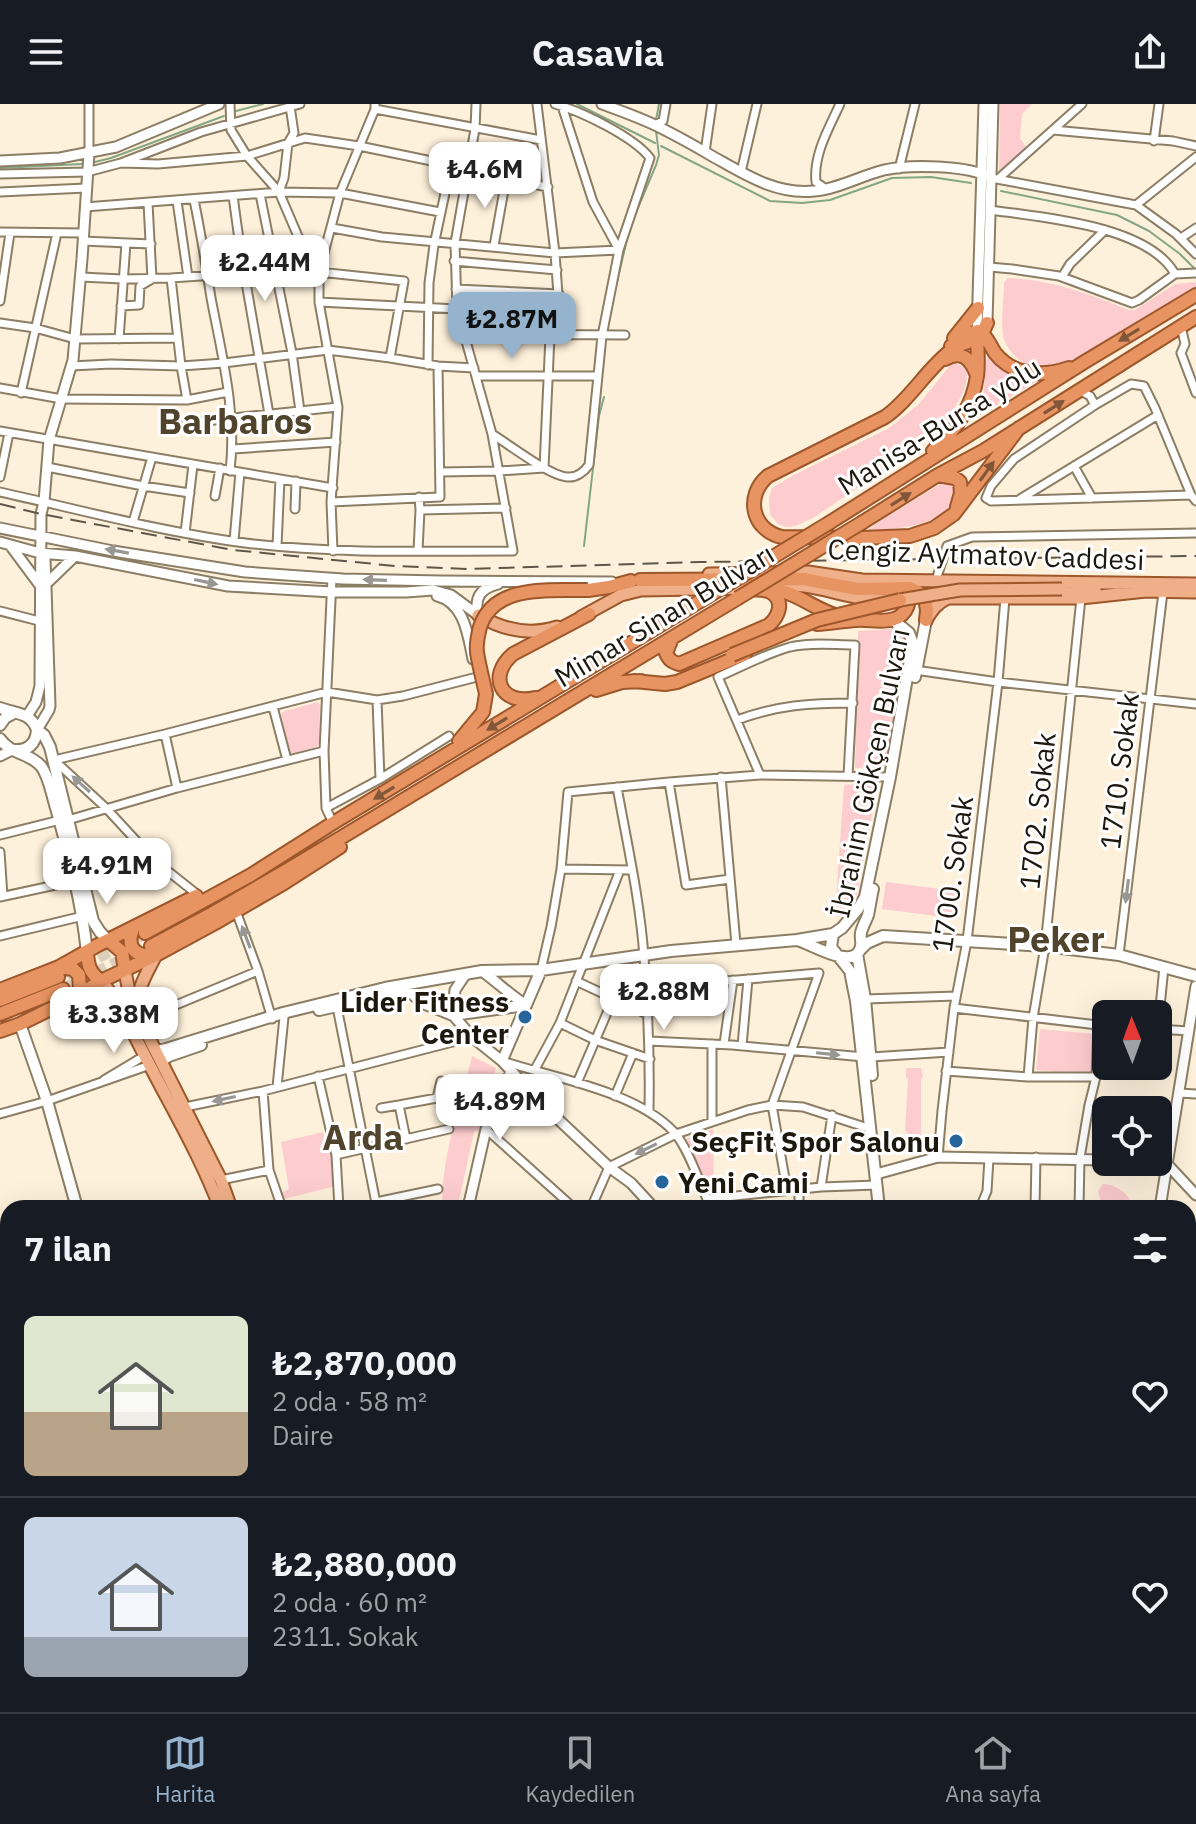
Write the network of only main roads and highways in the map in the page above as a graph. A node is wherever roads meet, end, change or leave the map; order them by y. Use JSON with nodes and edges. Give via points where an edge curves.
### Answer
{"nodes":[{"id":1,"x":1196,"y":295,"type":"edge"},
{"id":2,"x":978,"y":308,"type":"road end"},
{"id":3,"x":1196,"y":317,"type":"edge"},
{"id":4,"x":983,"y":334,"type":"junction"},
{"id":5,"x":1086,"y":361,"type":"junction"},
{"id":6,"x":937,"y":364,"type":"junction"},
{"id":7,"x":977,"y":376,"type":"junction"},
{"id":8,"x":1019,"y":428,"type":"junction"},
{"id":9,"x":910,"y":472,"type":"junction"},
{"id":10,"x":938,"y":475,"type":"junction"},
{"id":11,"x":954,"y":514,"type":"junction"},
{"id":12,"x":636,"y":581,"type":"junction"},
{"id":13,"x":1196,"y":584,"type":"edge"},
{"id":14,"x":751,"y":589,"type":"junction"},
{"id":15,"x":887,"y":589,"type":"junction"},
{"id":16,"x":1146,"y":591,"type":"junction"},
{"id":17,"x":1196,"y":592,"type":"edge"},
{"id":18,"x":900,"y":600,"type":"junction"},
{"id":19,"x":589,"y":614,"type":"junction"},
{"id":20,"x":478,"y":615,"type":"road end"},
{"id":21,"x":857,"y":620,"type":"junction"},
{"id":22,"x":893,"y":620,"type":"junction"},
{"id":23,"x":926,"y":620,"type":"junction"},
{"id":24,"x":673,"y":637,"type":"junction"},
{"id":25,"x":913,"y":669,"type":"junction"},
{"id":26,"x":634,"y":681,"type":"junction"},
{"id":27,"x":542,"y":697,"type":"junction"},
{"id":28,"x":572,"y":699,"type":"junction"},
{"id":29,"x":0,"y":708,"type":"edge"},
{"id":30,"x":14,"y":713,"type":"junction"},
{"id":31,"x":0,"y":725,"type":"edge"},
{"id":32,"x":37,"y":730,"type":"junction"},
{"id":33,"x":0,"y":739,"type":"edge"},
{"id":34,"x":12,"y":750,"type":"junction"},
{"id":35,"x":435,"y":762,"type":"junction"},
{"id":36,"x":64,"y":820,"type":"junction"},
{"id":37,"x":369,"y":821,"type":"junction"},
{"id":38,"x":333,"y":823,"type":"junction"},
{"id":39,"x":79,"y":882,"type":"junction"},
{"id":40,"x":140,"y":930,"type":"junction"},
{"id":41,"x":837,"y":931,"type":"junction"},
{"id":42,"x":860,"y":936,"type":"junction"},
{"id":43,"x":797,"y":940,"type":"junction"},
{"id":44,"x":109,"y":941,"type":"junction"},
{"id":45,"x":154,"y":951,"type":"junction"},
{"id":46,"x":858,"y":952,"type":"junction"},
{"id":47,"x":87,"y":953,"type":"junction"},
{"id":48,"x":835,"y":955,"type":"junction"},
{"id":49,"x":125,"y":970,"type":"junction"},
{"id":50,"x":541,"y":970,"type":"junction"},
{"id":51,"x":465,"y":975,"type":"junction"},
{"id":52,"x":1196,"y":976,"type":"edge"},
{"id":53,"x":60,"y":978,"type":"junction"},
{"id":54,"x":101,"y":981,"type":"junction"},
{"id":55,"x":0,"y":990,"type":"edge"},
{"id":56,"x":409,"y":991,"type":"junction"},
{"id":57,"x":77,"y":996,"type":"junction"},
{"id":58,"x":0,"y":1000,"type":"edge"},
{"id":59,"x":0,"y":1014,"type":"edge"},
{"id":60,"x":283,"y":1015,"type":"junction"},
{"id":61,"x":140,"y":1016,"type":"junction"},
{"id":62,"x":20,"y":1024,"type":"junction"},
{"id":63,"x":0,"y":1031,"type":"edge"},
{"id":64,"x":868,"y":1057,"type":"junction"},
{"id":65,"x":153,"y":1058,"type":"junction"},
{"id":66,"x":878,"y":1179,"type":"junction"},
{"id":67,"x":216,"y":1181,"type":"junction"},
{"id":68,"x":75,"y":1200,"type":"edge"},
{"id":69,"x":219,"y":1200,"type":"edge"},
{"id":70,"x":227,"y":1200,"type":"edge"},
{"id":71,"x":880,"y":1200,"type":"edge"}],
"edges":[{"from":1,"to":5,"type":"highway","name":"Manisa-Bursa yolu","one_way":true},
{"from":2,"to":6,"type":"highway"},
{"from":8,"to":3,"type":"highway","name":"Mimar Sinan Bulvarı","one_way":true},
{"from":4,"to":5,"type":"highway","via":[[1009,366],[1027,372],[1048,373]]},
{"from":4,"to":6,"type":"highway","via":[[964,335]]},
{"from":4,"to":7,"type":"highway"},
{"from":5,"to":9,"type":"highway","name":"Manisa-Bursa yolu"},
{"from":6,"to":7,"type":"highway","via":[[959,356],[972,362]]},
{"from":6,"to":11,"type":"highway","via":[[885,417],[760,482],[755,512],[776,536],[862,538],[917,535]]},
{"from":7,"to":9,"type":"highway","via":[[965,414],[944,442]]},
{"from":8,"to":10,"type":"highway","name":"Mimar Sinan Bulvarı"},
{"from":11,"to":8,"type":"highway","one_way":true},
{"from":9,"to":27,"type":"highway","name":"Manisa-Bursa yolu","bridge":true},
{"from":10,"to":11,"type":"highway","via":[[960,482]]},
{"from":24,"to":10,"type":"highway","name":"Mimar Sinan Bulvarı","one_way":true,"bridge":true},
{"from":12,"to":13,"type":"main road","name":"Cengiz Aytmatov Caddesi","via":[[669,575],[808,572],[862,580]]},
{"from":12,"to":15,"type":"highway","via":[[803,579]]},
{"from":12,"to":35,"type":"highway","bridge":true,"via":[[588,590],[525,592],[496,603],[479,631],[483,712]]},
{"from":14,"to":18,"type":"main road","name":"Cengiz Aytmatov Caddesi","bridge":true,"via":[[788,584],[871,600]]},
{"from":14,"to":19,"type":"main road","name":"Cengiz Aytmatov Caddesi","via":[[641,590]]},
{"from":14,"to":21,"type":"highway","via":[[777,589],[827,613]]},
{"from":14,"to":24,"type":"highway","via":[[776,597],[778,613],[769,625],[679,664],[666,653]]},
{"from":15,"to":22,"type":"highway","via":[[908,599],[906,612]]},
{"from":15,"to":23,"type":"highway","via":[[918,592],[925,598]]},
{"from":16,"to":17,"type":"main road","name":"Cengiz Aytmatov Caddesi"},
{"from":16,"to":18,"type":"main road","name":"Cengiz Aytmatov Caddesi","bridge":true,"via":[[960,590]]},
{"from":16,"to":23,"type":"main road","via":[[1081,598],[948,598]]},
{"from":18,"to":26,"type":"highway","bridge":true,"via":[[817,620],[663,679]]},
{"from":19,"to":20,"type":"main road","name":"Cengiz Aytmatov Caddesi","via":[[533,632],[501,627]]},
{"from":19,"to":27,"type":"highway","via":[[503,662],[499,679],[509,696],[519,701]]},
{"from":21,"to":22,"type":"highway"},
{"from":21,"to":26,"type":"highway","via":[[818,624],[677,682]]},
{"from":22,"to":25,"type":"main road","name":"İbrahim Gökçen Bulvarı","via":[[909,633]]},
{"from":23,"to":25,"type":"main road","name":"İbrahim Gökçen Bulvarı"},
{"from":24,"to":28,"type":"highway","name":"Mimar Sinan Bulvarı"},
{"from":25,"to":41,"type":"main road","name":"İbrahim Gökçen Bulvarı","via":[[865,897]]},
{"from":25,"to":42,"type":"main road","name":"İbrahim Gökçen Bulvarı"},
{"from":26,"to":28,"type":"highway"},
{"from":27,"to":35,"type":"highway","name":"Manisa-Bursa yolu","one_way":true},
{"from":28,"to":37,"type":"highway","name":"Mimar Sinan Bulvarı"},
{"from":29,"to":30,"type":"main road"},
{"from":30,"to":31,"type":"main road"},
{"from":30,"to":32,"type":"main road","via":[[32,719]]},
{"from":32,"to":34,"type":"main road","via":[[30,747]]},
{"from":32,"to":36,"type":"main road","via":[[54,760]]},
{"from":33,"to":34,"type":"main road"},
{"from":34,"to":36,"type":"main road","via":[[41,766]]},
{"from":35,"to":38,"type":"highway","one_way":true},
{"from":36,"to":39,"type":"main road"},
{"from":37,"to":45,"type":"highway","name":"Mimar Sinan Bulvarı"},
{"from":37,"to":45,"type":"highway","via":[[337,850],[236,911]]},
{"from":38,"to":40,"type":"highway","via":[[251,875]]},
{"from":38,"to":40,"type":"highway","via":[[304,833]]},
{"from":39,"to":44,"type":"main road","via":[[93,921]]},
{"from":39,"to":47,"type":"main road"},
{"from":40,"to":44,"type":"highway"},
{"from":40,"to":45,"type":"highway","via":[[131,935],[133,949],[138,954]]},
{"from":41,"to":42,"type":"main road","via":[[851,928]]},
{"from":41,"to":43,"type":"main road"},
{"from":41,"to":48,"type":"main road","via":[[831,947]]},
{"from":42,"to":46,"type":"main road"},
{"from":43,"to":48,"type":"main road"},
{"from":43,"to":50,"type":"main road"},
{"from":44,"to":47,"type":"highway"},
{"from":44,"to":49,"type":"highway","via":[[122,952]]},
{"from":45,"to":49,"type":"highway"},
{"from":45,"to":61,"type":"main road","via":[[139,990]]},
{"from":46,"to":48,"type":"main road","via":[[844,958]]},
{"from":46,"to":52,"type":"main road","via":[[883,936],[1045,946],[1119,955]]},
{"from":46,"to":64,"type":"main road","name":"İbrahim Gökçen Bulvarı"},
{"from":47,"to":53,"type":"highway"},
{"from":47,"to":54,"type":"highway","via":[[90,970]]},
{"from":48,"to":64,"type":"main road","name":"İbrahim Gökçen Bulvarı","via":[[850,971]]},
{"from":49,"to":54,"type":"highway"},
{"from":49,"to":61,"type":"main road"},
{"from":50,"to":51,"type":"main road"},
{"from":50,"to":56,"type":"main road","via":[[526,1005],[453,1015]]},
{"from":51,"to":56,"type":"main road"},
{"from":51,"to":60,"type":"main road","via":[[385,988]]},
{"from":53,"to":55,"type":"highway"},
{"from":53,"to":57,"type":"highway","via":[[73,969],[79,975]]},
{"from":53,"to":58,"type":"highway"},
{"from":53,"to":59,"type":"highway"},
{"from":54,"to":57,"type":"highway"},
{"from":54,"to":65,"type":"main road"},
{"from":56,"to":60,"type":"main road"},
{"from":57,"to":62,"type":"highway"},
{"from":60,"to":65,"type":"main road","via":[[166,1049]]},
{"from":61,"to":65,"type":"main road"},
{"from":62,"to":63,"type":"highway"},
{"from":62,"to":68,"type":"main road"},
{"from":64,"to":66,"type":"main road","name":"İbrahim Gökçen Bulvarı"},
{"from":64,"to":66,"type":"main road","name":"İbrahim Gökçen Bulvarı"},
{"from":65,"to":67,"type":"main road"},
{"from":65,"to":67,"type":"main road","via":[[185,1107]]},
{"from":66,"to":71,"type":"main road","name":"İbrahim Gökçen Bulvarı"},
{"from":67,"to":69,"type":"main road"},
{"from":67,"to":70,"type":"main road"}]}
